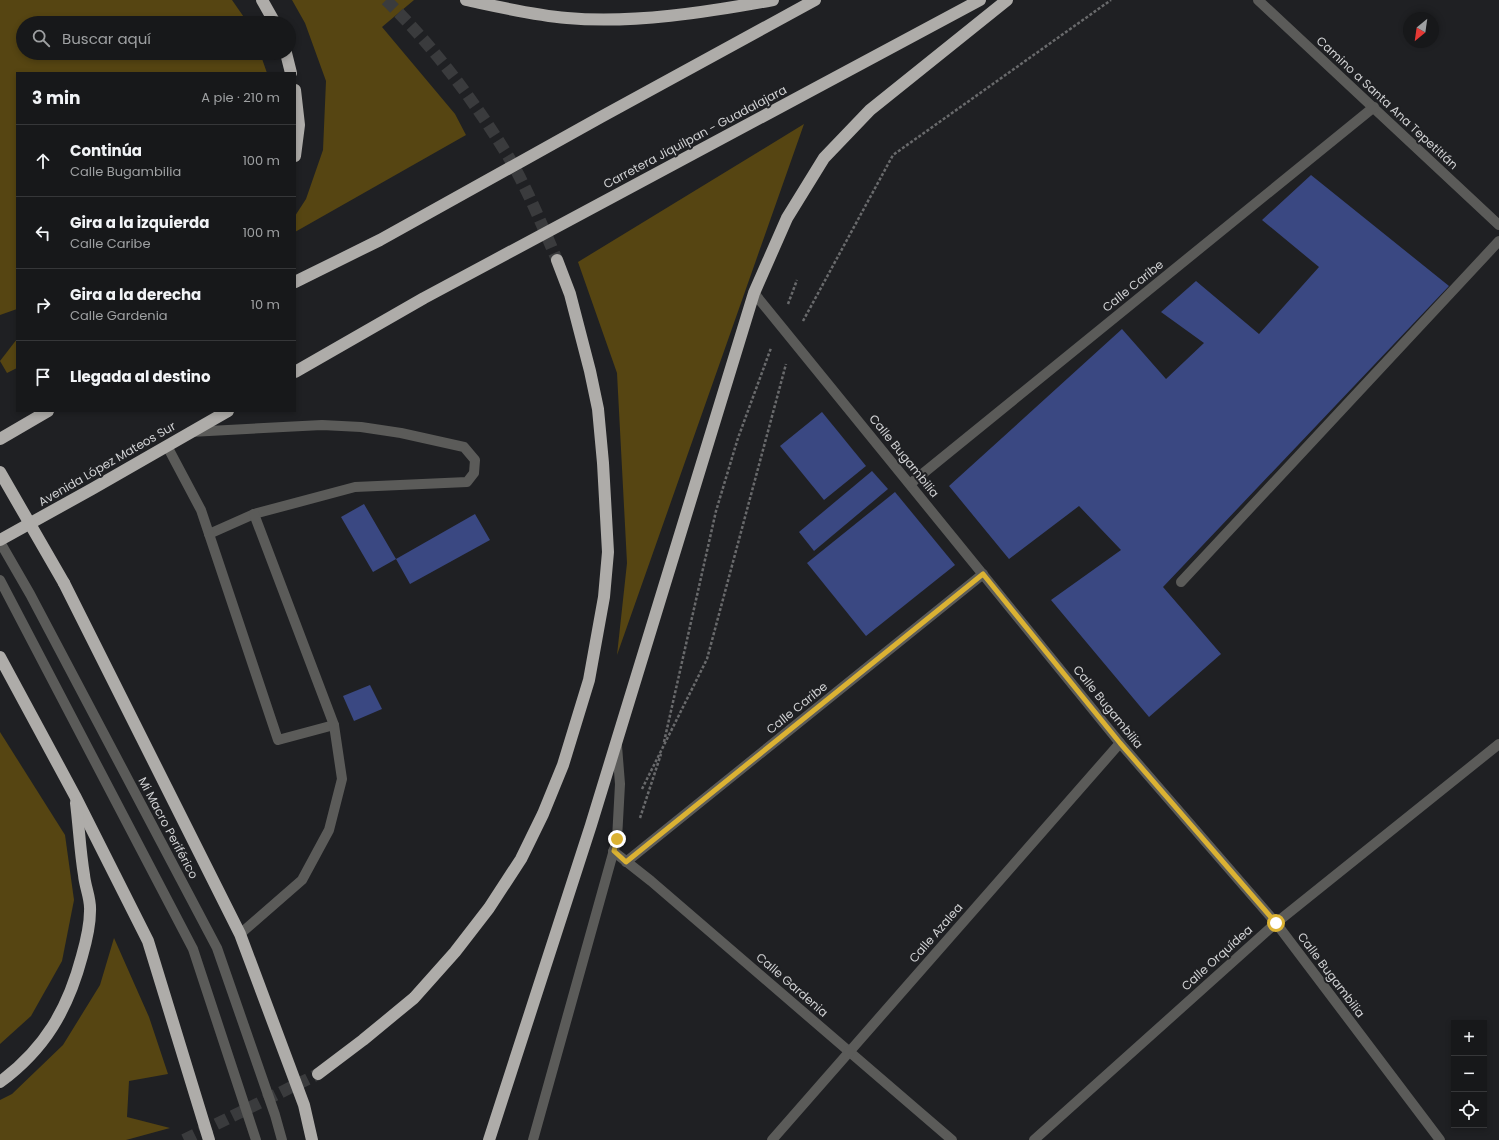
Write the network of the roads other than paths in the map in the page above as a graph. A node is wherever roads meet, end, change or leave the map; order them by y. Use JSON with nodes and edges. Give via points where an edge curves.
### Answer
{"nodes":[{"id":1,"x":262,"y":0,"type":"edge"},
{"id":2,"x":466,"y":0,"type":"edge"},
{"id":3,"x":773,"y":0,"type":"edge"},
{"id":4,"x":815,"y":0,"type":"edge"},
{"id":5,"x":980,"y":0,"type":"edge"},
{"id":6,"x":1007,"y":0,"type":"edge"},
{"id":7,"x":1258,"y":0,"type":"edge"},
{"id":8,"x":271,"y":16,"type":"edge"},
{"id":9,"x":288,"y":60,"type":"edge"},
{"id":10,"x":291,"y":72,"type":"edge"},
{"id":11,"x":296,"y":99,"type":"edge"},
{"id":12,"x":1374,"y":107,"type":"junction"},
{"id":13,"x":296,"y":148,"type":"edge"},
{"id":14,"x":1499,"y":225,"type":"edge"},
{"id":15,"x":1499,"y":241,"type":"edge"},
{"id":16,"x":557,"y":260,"type":"tunnel mouth"},
{"id":17,"x":296,"y":282,"type":"edge"},
{"id":18,"x":754,"y":293,"type":"junction"},
{"id":19,"x":296,"y":371,"type":"edge"},
{"id":20,"x":46,"y":412,"type":"edge"},
{"id":21,"x":226,"y":412,"type":"edge"},
{"id":22,"x":190,"y":432,"type":"junction"},
{"id":23,"x":0,"y":439,"type":"edge"},
{"id":24,"x":167,"y":446,"type":"junction"},
{"id":25,"x":0,"y":472,"type":"edge"},
{"id":26,"x":910,"y":484,"type":"junction"},
{"id":27,"x":254,"y":514,"type":"junction"},
{"id":28,"x":209,"y":534,"type":"junction"},
{"id":29,"x":0,"y":541,"type":"edge"},
{"id":30,"x":983,"y":574,"type":"junction"},
{"id":31,"x":0,"y":580,"type":"edge"},
{"id":32,"x":1181,"y":582,"type":"dead end"},
{"id":33,"x":0,"y":657,"type":"edge"},
{"id":34,"x":334,"y":725,"type":"junction"},
{"id":35,"x":616,"y":742,"type":"junction"},
{"id":36,"x":1120,"y":743,"type":"junction"},
{"id":37,"x":1499,"y":744,"type":"edge"},
{"id":38,"x":75,"y":796,"type":"junction"},
{"id":39,"x":614,"y":851,"type":"junction"},
{"id":40,"x":626,"y":862,"type":"junction"},
{"id":41,"x":1276,"y":923,"type":"junction"},
{"id":42,"x":240,"y":934,"type":"junction"},
{"id":43,"x":849,"y":1051,"type":"junction"},
{"id":44,"x":318,"y":1074,"type":"tunnel mouth"},
{"id":45,"x":0,"y":1082,"type":"edge"},
{"id":46,"x":209,"y":1140,"type":"edge"},
{"id":47,"x":256,"y":1140,"type":"edge"},
{"id":48,"x":282,"y":1140,"type":"edge"},
{"id":49,"x":312,"y":1140,"type":"edge"},
{"id":50,"x":488,"y":1140,"type":"edge"},
{"id":51,"x":533,"y":1140,"type":"edge"},
{"id":52,"x":772,"y":1140,"type":"edge"},
{"id":53,"x":952,"y":1140,"type":"edge"},
{"id":54,"x":1034,"y":1140,"type":"edge"},
{"id":55,"x":1440,"y":1140,"type":"edge"}],
"edges":[{"from":1,"to":8,"type":"highway"},
{"from":2,"to":3,"type":"highway","via":[[516,11],[568,18],[626,18],[684,14]]},
{"from":4,"to":17,"type":"highway","via":[[380,240]]},
{"from":5,"to":19,"type":"highway","name":"Carretera Jiquilpan - Guadalajara","via":[[424,298]]},
{"from":6,"to":18,"type":"highway","via":[[870,110],[824,158],[788,218]]},
{"from":7,"to":12,"type":"street","name":"Camino a Santa Ana Tepetitlán"},
{"from":9,"to":10,"type":"highway"},
{"from":11,"to":13,"type":"highway","via":[[299,125]]},
{"from":12,"to":14,"type":"street","name":"Camino a Santa Ana Tepetitlán"},
{"from":12,"to":26,"type":"street","name":"Calle Caribe"},
{"from":15,"to":32,"type":"street"},
{"from":16,"to":44,"type":"highway","via":[[570,294],[590,371],[598,409],[603,463],[608,552],[604,598],[589,680],[563,765],[543,814],[521,859],[489,908],[455,952],[414,998]]},
{"from":18,"to":26,"type":"street","name":"Calle Bugambilia"},
{"from":18,"to":35,"type":"highway"},
{"from":20,"to":23,"type":"highway"},
{"from":21,"to":22,"type":"highway","name":"Avenida López Mateos Sur"},
{"from":22,"to":24,"type":"highway","name":"Avenida López Mateos Sur"},
{"from":22,"to":27,"type":"street","via":[[322,425],[361,427],[401,433],[464,448],[475,460],[474,473],[467,482],[355,487]]},
{"from":24,"to":28,"type":"street","via":[[201,510]]},
{"from":24,"to":29,"type":"highway","name":"Avenida López Mateos Sur"},
{"from":25,"to":42,"type":"highway","bridge":true,"via":[[64,583]]},
{"from":26,"to":30,"type":"street","name":"Calle Bugambilia"},
{"from":27,"to":28,"type":"street"},
{"from":27,"to":34,"type":"street"},
{"from":28,"to":34,"type":"street","via":[[278,740]]},
{"from":29,"to":48,"type":"street","name":"Mi Macro Periférico","via":[[217,948]]},
{"from":30,"to":36,"type":"street","name":"Calle Bugambilia"},
{"from":30,"to":40,"type":"street","name":"Calle Caribe"},
{"from":31,"to":47,"type":"street","via":[[193,949]]},
{"from":33,"to":38,"type":"highway"},
{"from":34,"to":42,"type":"street","via":[[342,779],[329,830],[302,880]]},
{"from":35,"to":39,"type":"street","via":[[620,784]]},
{"from":35,"to":50,"type":"highway"},
{"from":36,"to":41,"type":"street","name":"Calle Bugambilia"},
{"from":36,"to":43,"type":"street","name":"Calle Azalea"},
{"from":37,"to":41,"type":"street","name":"Calle Orquídea"},
{"from":38,"to":45,"type":"highway","via":[[90,910],[77,974],[66,1005],[54,1027],[21,1066]]},
{"from":38,"to":46,"type":"highway","via":[[148,941]]},
{"from":39,"to":40,"type":"street","name":"Calle Gardenia"},
{"from":39,"to":51,"type":"street"},
{"from":40,"to":43,"type":"street","name":"Calle Gardenia"},
{"from":41,"to":54,"type":"street","name":"Calle Orquídea"},
{"from":41,"to":55,"type":"street","name":"Calle Bugambilia"},
{"from":42,"to":49,"type":"highway","via":[[304,1105]]},
{"from":43,"to":52,"type":"street","name":"Calle Azalea"},
{"from":43,"to":53,"type":"street","name":"Calle Gardenia"}]}
